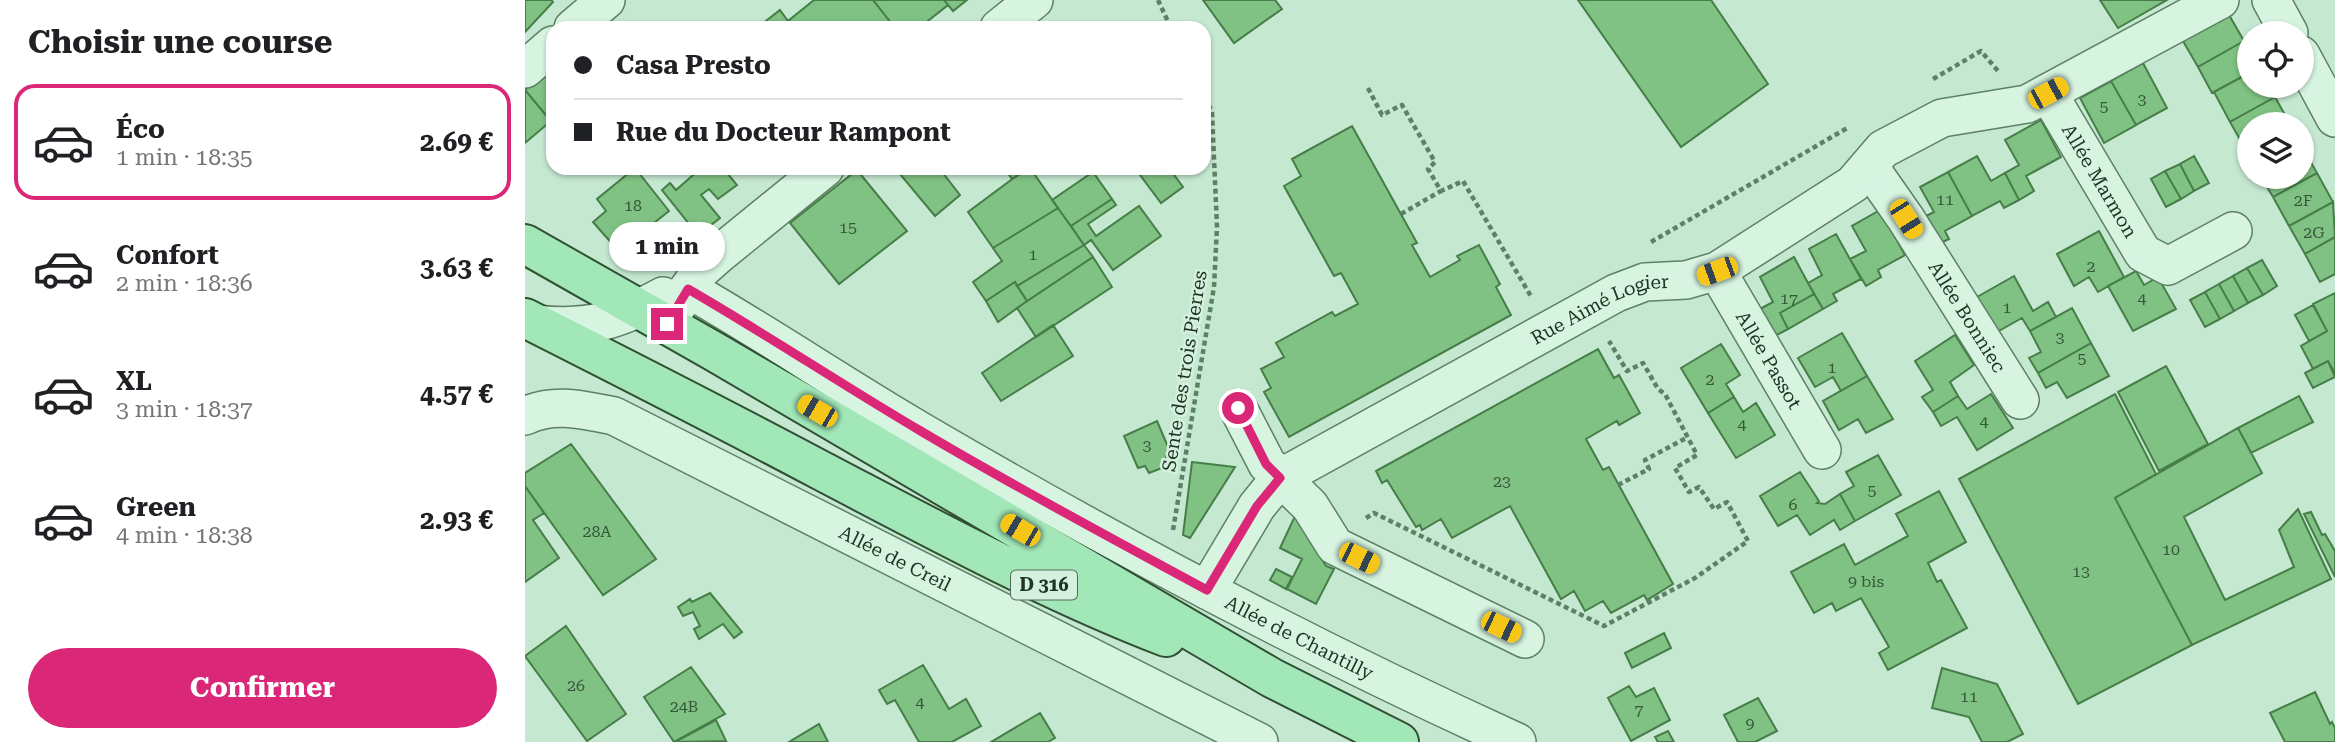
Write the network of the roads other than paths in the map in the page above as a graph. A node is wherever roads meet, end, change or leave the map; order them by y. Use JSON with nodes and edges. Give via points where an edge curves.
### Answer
{"nodes":[{"id":1,"x":606,"y":0,"type":"edge"},
{"id":2,"x":1034,"y":0,"type":"edge"},
{"id":3,"x":2220,"y":0,"type":"edge"},
{"id":4,"x":2271,"y":0,"type":"edge"},
{"id":5,"x":581,"y":21,"type":"edge"},
{"id":6,"x":1008,"y":21,"type":"edge"},
{"id":7,"x":2283,"y":21,"type":"edge"},
{"id":8,"x":546,"y":51,"type":"edge"},
{"id":9,"x":525,"y":69,"type":"edge"},
{"id":10,"x":2314,"y":79,"type":"edge"},
{"id":11,"x":2038,"y":98,"type":"junction"},
{"id":12,"x":2335,"y":118,"type":"edge"},
{"id":13,"x":1869,"y":166,"type":"junction"},
{"id":14,"x":816,"y":175,"type":"edge"},
{"id":15,"x":2233,"y":231,"type":"dead end"},
{"id":16,"x":525,"y":244,"type":"edge"},
{"id":17,"x":1717,"y":271,"type":"junction"},
{"id":18,"x":692,"y":282,"type":"junction"},
{"id":19,"x":654,"y":316,"type":"junction"},
{"id":20,"x":531,"y":321,"type":"edge"},
{"id":21,"x":2020,"y":400,"type":"dead end"},
{"id":22,"x":1238,"y":408,"type":"dead end"},
{"id":23,"x":525,"y":416,"type":"edge"},
{"id":24,"x":1822,"y":450,"type":"dead end"},
{"id":25,"x":1280,"y":478,"type":"junction"},
{"id":26,"x":1207,"y":590,"type":"junction"},
{"id":27,"x":1525,"y":639,"type":"dead end"},
{"id":28,"x":1282,"y":682,"type":"junction"},
{"id":29,"x":1259,"y":742,"type":"edge"},
{"id":30,"x":1362,"y":742,"type":"edge"},
{"id":31,"x":1399,"y":742,"type":"edge"},
{"id":32,"x":1517,"y":742,"type":"edge"}],
"edges":[{"from":1,"to":5,"type":"street"},
{"from":2,"to":6,"type":"street"},
{"from":3,"to":11,"type":"street","name":"Rue Aimé Logier"},
{"from":4,"to":7,"type":"street"},
{"from":8,"to":9,"type":"street"},
{"from":10,"to":12,"type":"street"},
{"from":11,"to":13,"type":"street","name":"Rue Aimé Logier","via":[[1943,118],[1883,149]]},
{"from":11,"to":15,"type":"street","name":"Allée Marmon","via":[[2143,253],[2168,266]]},
{"from":13,"to":17,"type":"street","name":"Rue Aimé Logier","via":[[1853,184]]},
{"from":13,"to":21,"type":"street","name":"Allée Bonniec"},
{"from":14,"to":18,"type":"street","via":[[718,255]]},
{"from":16,"to":19,"type":"main road","number":"D 316"},
{"from":17,"to":24,"type":"street","name":"Allée Passot"},
{"from":17,"to":25,"type":"street","name":"Rue Aimé Logier","via":[[1686,280],[1630,286]]},
{"from":18,"to":19,"type":"street"},
{"from":18,"to":26,"type":"street","name":"Allée de Chantilly","via":[[754,327],[922,432]]},
{"from":19,"to":20,"type":"street","via":[[588,326],[559,327]]},
{"from":19,"to":28,"type":"main road","number":"D 316"},
{"from":20,"to":28,"type":"main road","number":"D 316","via":[[982,556],[1111,616]]},
{"from":22,"to":25,"type":"street","via":[[1266,464]]},
{"from":23,"to":29,"type":"street","name":"Allée de Creil","via":[[544,408],[577,408],[614,416]]},
{"from":25,"to":26,"type":"street","name":"Rue Aimé Logier","via":[[1257,506]]},
{"from":25,"to":27,"type":"street","via":[[1310,506],[1335,547]]},
{"from":26,"to":32,"type":"street","name":"Allée de Chantilly"},
{"from":28,"to":30,"type":"main road"},
{"from":28,"to":31,"type":"main road","number":"D 316"}]}
